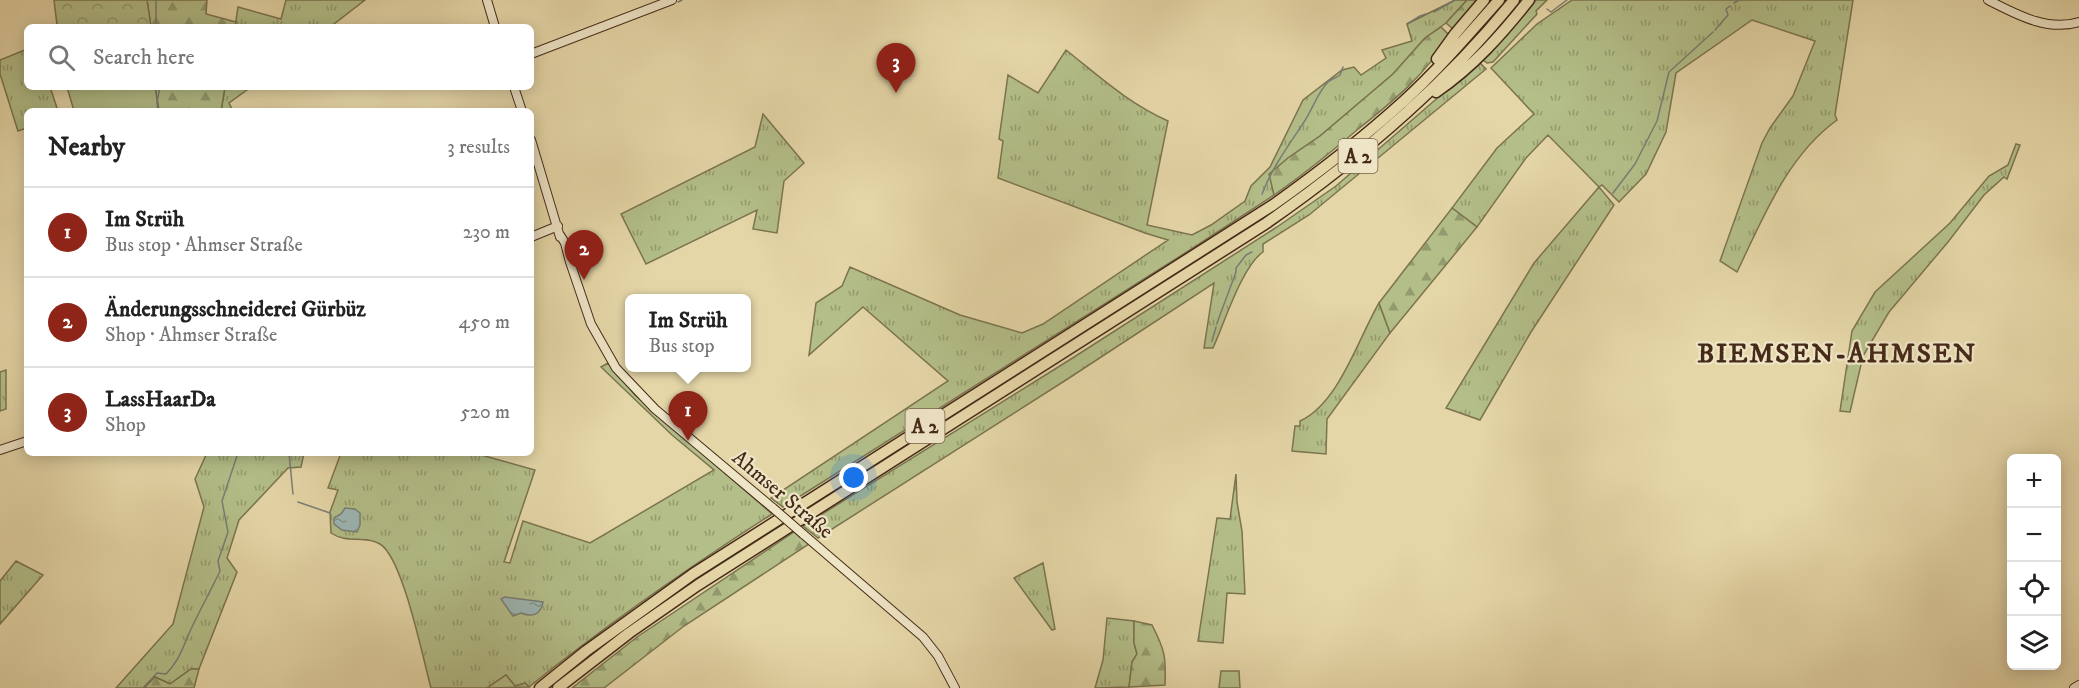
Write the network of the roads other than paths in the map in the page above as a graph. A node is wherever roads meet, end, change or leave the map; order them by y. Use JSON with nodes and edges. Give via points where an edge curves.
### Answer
{"nodes":[{"id":1,"x":487,"y":0,"type":"edge"},
{"id":2,"x":672,"y":0,"type":"edge"},
{"id":3,"x":1484,"y":0,"type":"edge"},
{"id":4,"x":1499,"y":0,"type":"edge"},
{"id":5,"x":1514,"y":0,"type":"edge"},
{"id":6,"x":1529,"y":0,"type":"edge"},
{"id":7,"x":1988,"y":0,"type":"edge"},
{"id":8,"x":2079,"y":22,"type":"edge"},
{"id":9,"x":494,"y":24,"type":"edge"},
{"id":10,"x":1457,"y":39,"type":"junction"},
{"id":11,"x":534,"y":53,"type":"edge"},
{"id":12,"x":1474,"y":54,"type":"junction"},
{"id":13,"x":515,"y":90,"type":"edge"},
{"id":14,"x":521,"y":108,"type":"edge"},
{"id":15,"x":534,"y":150,"type":"edge"},
{"id":16,"x":559,"y":230,"type":"junction"},
{"id":17,"x":534,"y":236,"type":"edge"},
{"id":18,"x":24,"y":442,"type":"edge"},
{"id":19,"x":0,"y":450,"type":"edge"},
{"id":20,"x":2079,"y":685,"type":"edge"},
{"id":21,"x":540,"y":688,"type":"edge"},
{"id":22,"x":558,"y":688,"type":"edge"},
{"id":23,"x":955,"y":688,"type":"edge"},
{"id":24,"x":2074,"y":688,"type":"edge"}],
"edges":[{"from":1,"to":9,"type":"street"},
{"from":2,"to":11,"type":"street"},
{"from":3,"to":10,"type":"highway"},
{"from":4,"to":10,"type":"highway"},
{"from":5,"to":12,"type":"highway"},
{"from":6,"to":12,"type":"highway"},
{"from":7,"to":8,"type":"street","via":[[2040,23]]},
{"from":10,"to":21,"type":"highway","number":"A 2","via":[[1417,89],[1317,174],[693,574]]},
{"from":12,"to":22,"type":"highway","number":"A 2","via":[[1451,82],[1265,224],[698,585]]},
{"from":13,"to":14,"type":"street"},
{"from":15,"to":16,"type":"street","name":"Ahmser Straße"},
{"from":16,"to":17,"type":"street"},
{"from":16,"to":23,"type":"street","name":"Ahmser Straße","bridge":true,"via":[[591,324],[622,375],[656,409],[894,610],[938,656]]},
{"from":18,"to":19,"type":"street"},
{"from":20,"to":24,"type":"street"}]}
